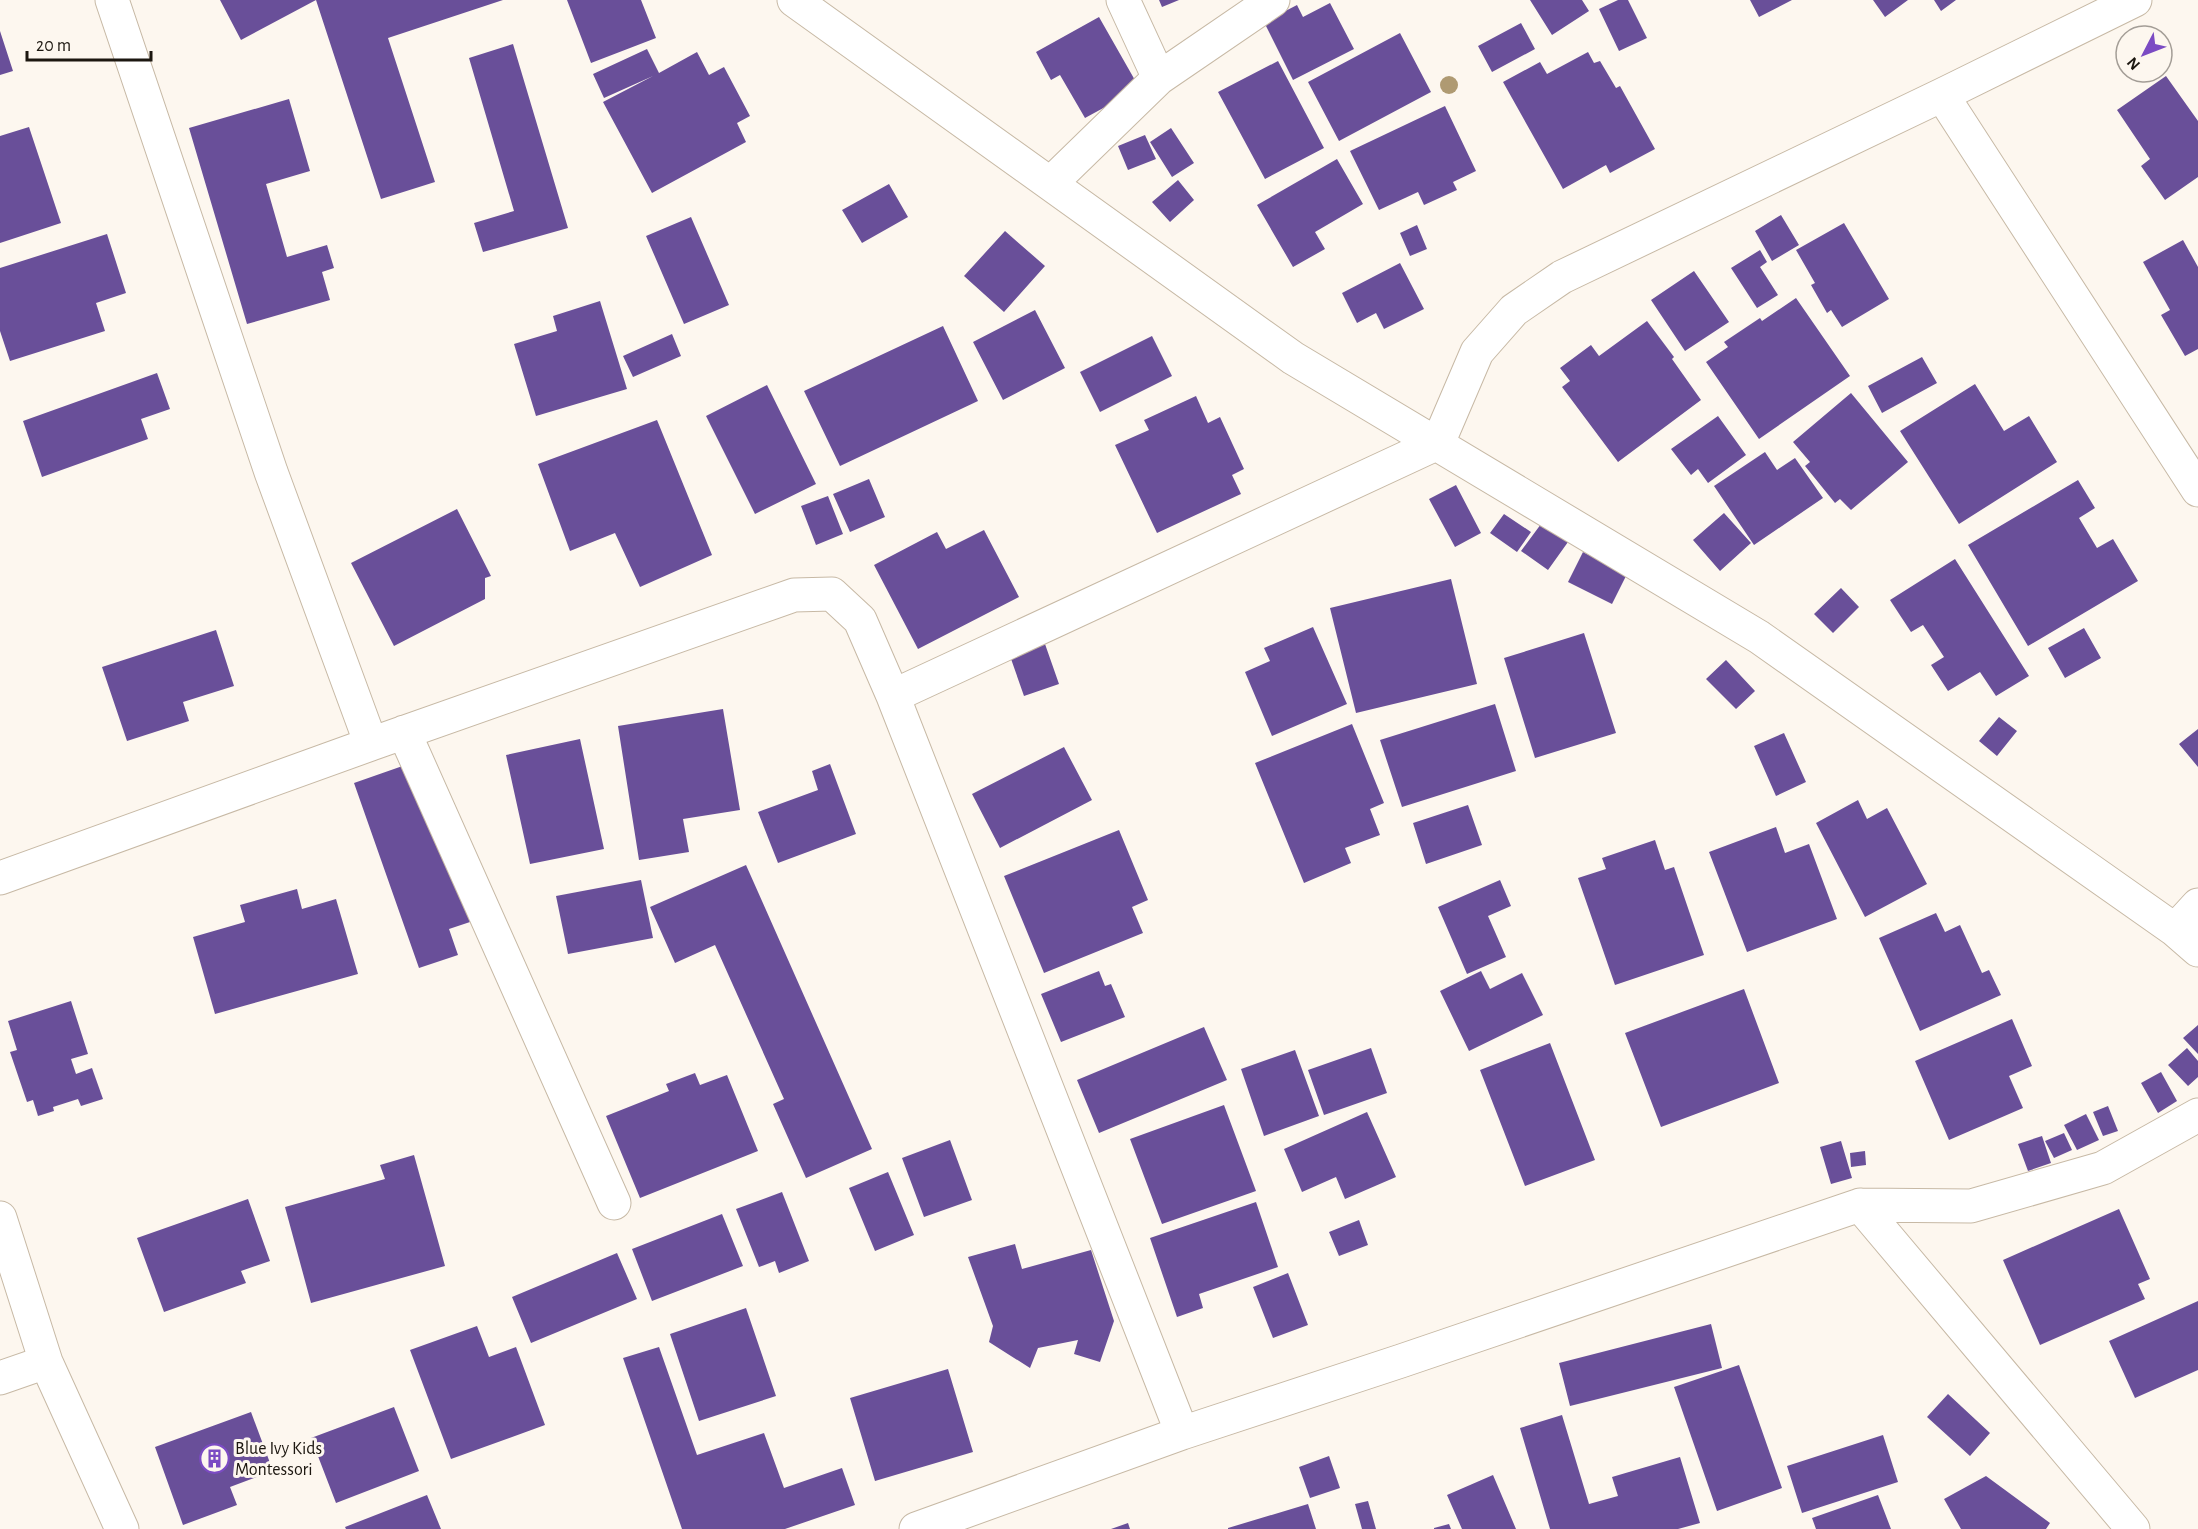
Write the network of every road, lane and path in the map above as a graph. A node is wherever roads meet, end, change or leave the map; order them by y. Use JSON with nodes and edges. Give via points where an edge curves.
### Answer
{"nodes":[{"id":1,"x":112,"y":0,"type":"edge"},
{"id":2,"x":794,"y":0,"type":"edge"},
{"id":3,"x":1123,"y":0,"type":"edge"},
{"id":4,"x":1274,"y":0,"type":"edge"},
{"id":5,"x":2134,"y":0,"type":"edge"},
{"id":6,"x":1159,"y":78,"type":"junction"},
{"id":7,"x":1942,"y":95,"type":"junction"},
{"id":8,"x":1051,"y":183,"type":"junction"},
{"id":9,"x":1438,"y":443,"type":"junction"},
{"id":10,"x":2198,"y":490,"type":"edge"},
{"id":11,"x":892,"y":696,"type":"junction"},
{"id":12,"x":404,"y":732,"type":"junction"},
{"id":13,"x":371,"y":744,"type":"junction"},
{"id":14,"x":0,"y":878,"type":"edge"},
{"id":15,"x":2198,"y":905,"type":"edge"},
{"id":16,"x":2186,"y":940,"type":"edge"},
{"id":17,"x":2198,"y":1115,"type":"edge"},
{"id":18,"x":614,"y":1203,"type":"dead end"},
{"id":19,"x":1860,"y":1204,"type":"junction"},
{"id":20,"x":0,"y":1218,"type":"edge"},
{"id":21,"x":46,"y":1362,"type":"junction"},
{"id":22,"x":0,"y":1378,"type":"edge"},
{"id":23,"x":1182,"y":1433,"type":"junction"},
{"id":24,"x":122,"y":1529,"type":"edge"},
{"id":25,"x":916,"y":1529,"type":"edge"},
{"id":26,"x":2133,"y":1529,"type":"edge"}],
"edges":[{"from":1,"to":13,"type":"street","via":[[271,472]]},
{"from":2,"to":8,"type":"street"},
{"from":3,"to":6,"type":"street"},
{"from":4,"to":6,"type":"street"},
{"from":5,"to":7,"type":"street"},
{"from":6,"to":8,"type":"street"},
{"from":7,"to":9,"type":"street","via":[[1562,277],[1514,310],[1477,352]]},
{"from":7,"to":10,"type":"street"},
{"from":8,"to":9,"type":"street","via":[[1293,358]]},
{"from":9,"to":11,"type":"street"},
{"from":9,"to":16,"type":"street","via":[[1759,637]]},
{"from":11,"to":12,"type":"street","via":[[860,620],[832,594],[794,595]]},
{"from":11,"to":23,"type":"street"},
{"from":12,"to":13,"type":"street"},
{"from":12,"to":18,"type":"street"},
{"from":13,"to":14,"type":"street"},
{"from":15,"to":16,"type":"street"},
{"from":17,"to":19,"type":"street","via":[[2103,1168],[1971,1206]]},
{"from":19,"to":23,"type":"street"},
{"from":19,"to":26,"type":"street"},
{"from":20,"to":21,"type":"street"},
{"from":21,"to":22,"type":"street"},
{"from":21,"to":24,"type":"street"},
{"from":23,"to":25,"type":"street"}]}
